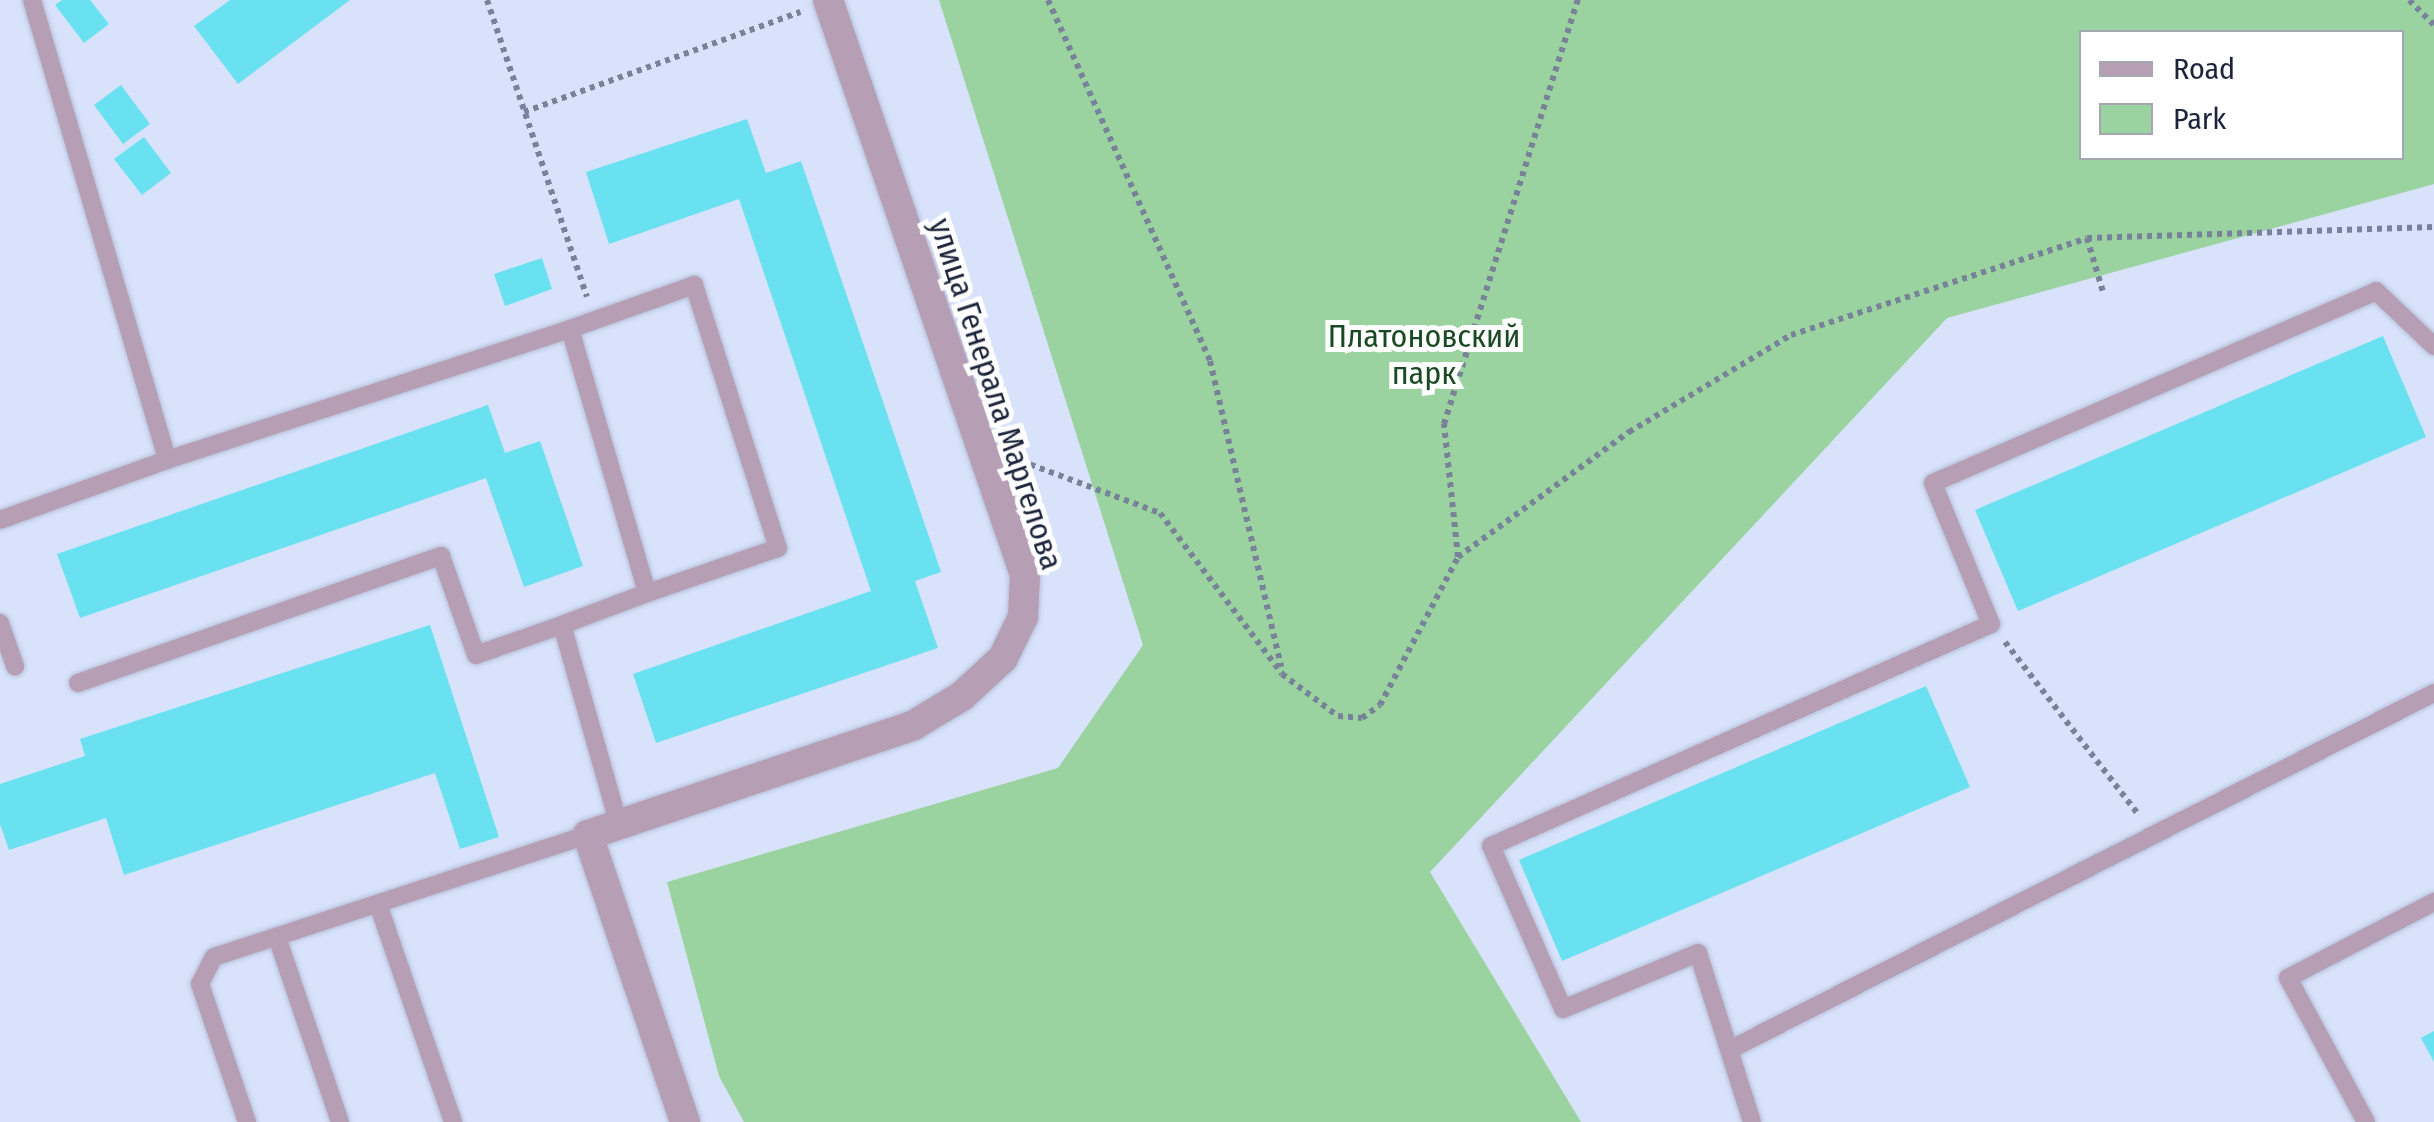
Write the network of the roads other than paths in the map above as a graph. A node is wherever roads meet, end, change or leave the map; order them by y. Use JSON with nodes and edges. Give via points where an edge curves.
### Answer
{"nodes":[{"id":1,"x":32,"y":0,"type":"edge"},
{"id":2,"x":828,"y":1,"type":"edge"},
{"id":3,"x":570,"y":330,"type":"junction"},
{"id":4,"x":2434,"y":346,"type":"edge"},
{"id":5,"x":168,"y":460,"type":"junction"},
{"id":6,"x":0,"y":520,"type":"edge"},
{"id":7,"x":646,"y":593,"type":"junction"},
{"id":8,"x":0,"y":623,"type":"edge"},
{"id":9,"x":562,"y":625,"type":"junction"},
{"id":10,"x":15,"y":666,"type":"dead end"},
{"id":11,"x":78,"y":682,"type":"dead end"},
{"id":12,"x":2434,"y":693,"type":"edge"},
{"id":13,"x":619,"y":825,"type":"junction"},
{"id":14,"x":588,"y":835,"type":"junction"},
{"id":15,"x":2434,"y":902,"type":"edge"},
{"id":16,"x":378,"y":904,"type":"junction"},
{"id":17,"x":277,"y":937,"type":"junction"},
{"id":18,"x":1734,"y":1048,"type":"junction"},
{"id":19,"x":677,"y":1120,"type":"edge"},
{"id":20,"x":247,"y":1122,"type":"edge"},
{"id":21,"x":340,"y":1122,"type":"edge"},
{"id":22,"x":453,"y":1122,"type":"edge"},
{"id":23,"x":1752,"y":1122,"type":"edge"},
{"id":24,"x":2366,"y":1122,"type":"edge"}],
"edges":[{"from":1,"to":5,"type":"lane"},
{"from":2,"to":13,"type":"street","name":"улица Генерала Маргелова","via":[[1025,576],[1024,616],[1003,658],[962,696],[914,725]]},
{"from":3,"to":5,"type":"lane"},
{"from":3,"to":7,"type":"lane"},
{"from":3,"to":7,"type":"lane","via":[[694,285],[778,548]]},
{"from":4,"to":18,"type":"lane","via":[[2376,291],[1934,483],[1991,624],[1491,846],[1563,1009],[1698,952]]},
{"from":5,"to":6,"type":"lane"},
{"from":7,"to":9,"type":"lane"},
{"from":8,"to":10,"type":"lane"},
{"from":9,"to":11,"type":"lane","via":[[476,654],[442,556]]},
{"from":9,"to":13,"type":"lane"},
{"from":12,"to":18,"type":"lane"},
{"from":13,"to":14,"type":"street","name":"улица Генерала Маргелова"},
{"from":14,"to":16,"type":"lane"},
{"from":14,"to":19,"type":"street"},
{"from":15,"to":24,"type":"lane","via":[[2288,978]]},
{"from":16,"to":17,"type":"lane"},
{"from":16,"to":22,"type":"lane"},
{"from":17,"to":20,"type":"lane","via":[[214,957],[200,984]]},
{"from":17,"to":21,"type":"lane"},
{"from":18,"to":23,"type":"lane"}]}
